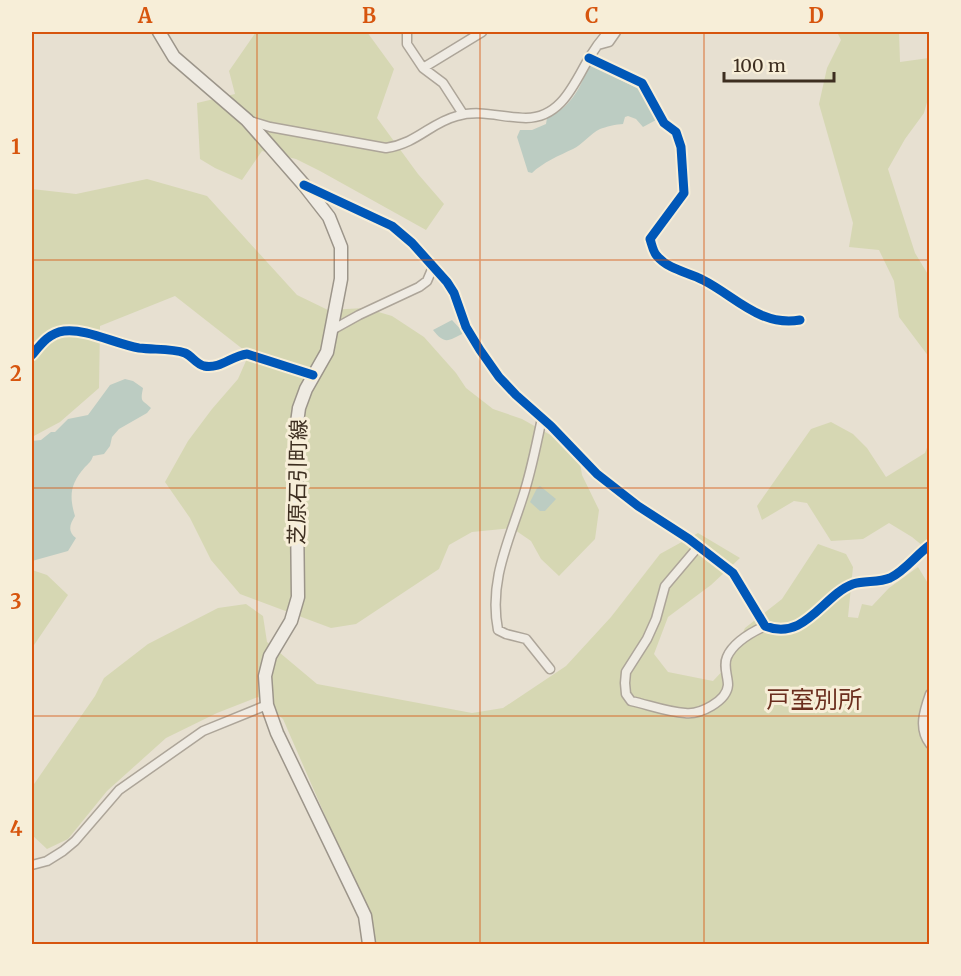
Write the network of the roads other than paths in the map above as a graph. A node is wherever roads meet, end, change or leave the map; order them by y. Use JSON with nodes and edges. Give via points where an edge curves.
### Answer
{"nodes":[{"id":1,"x":159,"y":32,"type":"edge"},
{"id":2,"x":407,"y":32,"type":"edge"},
{"id":3,"x":482,"y":32,"type":"edge"},
{"id":4,"x":608,"y":32,"type":"edge"},
{"id":5,"x":616,"y":32,"type":"edge"},
{"id":6,"x":597,"y":45,"type":"junction"},
{"id":7,"x":589,"y":58,"type":"junction"},
{"id":8,"x":423,"y":68,"type":"junction"},
{"id":9,"x":463,"y":114,"type":"junction"},
{"id":10,"x":247,"y":120,"type":"junction"},
{"id":11,"x":304,"y":185,"type":"junction"},
{"id":12,"x":433,"y":267,"type":"junction"},
{"id":13,"x":800,"y":320,"type":"dead end"},
{"id":14,"x":332,"y":330,"type":"junction"},
{"id":15,"x":32,"y":355,"type":"edge"},
{"id":16,"x":314,"y":375,"type":"junction"},
{"id":17,"x":542,"y":418,"type":"junction"},
{"id":18,"x":930,"y":545,"type":"edge"},
{"id":19,"x":698,"y":547,"type":"junction"},
{"id":20,"x":765,"y":626,"type":"junction"},
{"id":21,"x":550,"y":669,"type":"dead end"},
{"id":22,"x":930,"y":694,"type":"edge"},
{"id":23,"x":267,"y":705,"type":"junction"},
{"id":24,"x":930,"y":744,"type":"edge"},
{"id":25,"x":32,"y":865,"type":"edge"},
{"id":26,"x":369,"y":945,"type":"edge"}],
"edges":[{"from":1,"to":10,"type":"main road","name":"芝原石引町線","via":[[174,57]]},
{"from":2,"to":8,"type":"street","via":[[407,44]]},
{"from":3,"to":8,"type":"street"},
{"from":4,"to":6,"type":"street"},
{"from":5,"to":6,"type":"street","via":[[609,42]]},
{"from":6,"to":7,"type":"street"},
{"from":7,"to":9,"type":"street","via":[[561,104],[542,115],[527,118]]},
{"from":7,"to":13,"type":"street","via":[[642,84],[664,123],[676,132],[681,147],[684,193],[650,239],[657,256],[754,313]]},
{"from":8,"to":9,"type":"street","via":[[443,82]]},
{"from":9,"to":10,"type":"street","via":[[400,146],[386,148]]},
{"from":10,"to":11,"type":"main road","name":"芝原石引町線"},
{"from":11,"to":12,"type":"street","via":[[392,226]]},
{"from":11,"to":14,"type":"main road","name":"芝原石引町線","via":[[329,217],[341,247],[341,279]]},
{"from":12,"to":14,"type":"street","via":[[427,281],[419,287]]},
{"from":12,"to":17,"type":"street","via":[[454,293],[466,327],[480,350],[516,395]]},
{"from":14,"to":16,"type":"main road","name":"芝原石引町線","via":[[327,352]]},
{"from":15,"to":16,"type":"street","via":[[51,335],[76,330],[139,348],[186,354],[201,365],[225,364],[247,354]]},
{"from":16,"to":23,"type":"main road","name":"芝原石引町線","via":[[299,408],[296,430],[298,597],[291,621],[270,656],[265,676]]},
{"from":17,"to":19,"type":"street","via":[[597,474]]},
{"from":17,"to":21,"type":"street","via":[[524,493],[504,551],[494,602],[498,630],[526,639]]},
{"from":18,"to":20,"type":"street","via":[[900,572],[876,582],[853,584],[805,621],[784,630]]},
{"from":19,"to":20,"type":"street","via":[[733,573]]},
{"from":19,"to":20,"type":"street","via":[[665,586],[647,639],[626,672],[626,694],[631,701],[687,714],[705,710],[722,698],[728,687],[725,665],[735,645]]},
{"from":22,"to":24,"type":"street","via":[[922,731]]},
{"from":23,"to":25,"type":"street","via":[[203,730],[119,790],[63,851]]},
{"from":23,"to":26,"type":"main road","name":"芝原石引町線","via":[[356,895]]}]}
